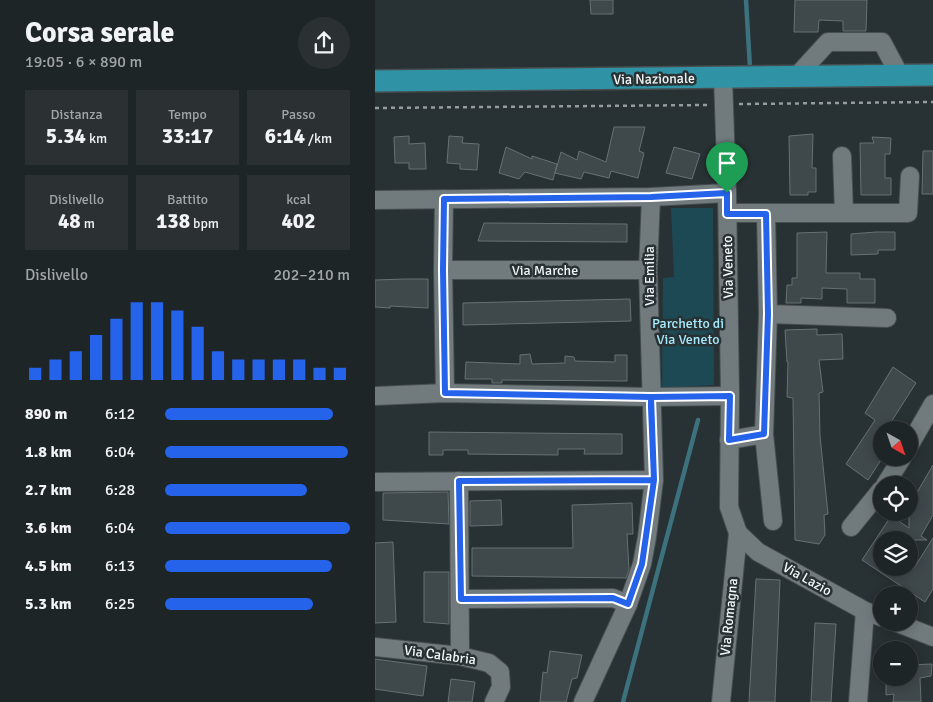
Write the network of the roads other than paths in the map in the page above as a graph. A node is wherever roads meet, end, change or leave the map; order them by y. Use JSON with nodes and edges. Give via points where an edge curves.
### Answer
{"nodes":[{"id":1,"x":933,"y":75,"type":"edge"},
{"id":2,"x":900,"y":76,"type":"junction"},
{"id":3,"x":796,"y":77,"type":"junction"},
{"id":4,"x":723,"y":78,"type":"junction"},
{"id":5,"x":375,"y":81,"type":"edge"},
{"id":6,"x":842,"y":156,"type":"dead end"},
{"id":7,"x":910,"y":176,"type":"dead end"},
{"id":8,"x":727,"y":193,"type":"junction"},
{"id":9,"x":651,"y":197,"type":"junction"},
{"id":10,"x":444,"y":199,"type":"junction"},
{"id":11,"x":375,"y":200,"type":"edge"},
{"id":12,"x":844,"y":213,"type":"junction"},
{"id":13,"x":727,"y":214,"type":"junction"},
{"id":14,"x":766,"y":214,"type":"junction"},
{"id":15,"x":443,"y":270,"type":"junction"},
{"id":16,"x":648,"y":270,"type":"junction"},
{"id":17,"x":768,"y":314,"type":"junction"},
{"id":18,"x":887,"y":318,"type":"dead end"},
{"id":19,"x":445,"y":393,"type":"junction"},
{"id":20,"x":375,"y":396,"type":"edge"},
{"id":21,"x":730,"y":396,"type":"junction"},
{"id":22,"x":651,"y":397,"type":"junction"},
{"id":23,"x":933,"y":404,"type":"edge"},
{"id":24,"x":918,"y":430,"type":"edge"},
{"id":25,"x":764,"y":434,"type":"junction"},
{"id":26,"x":729,"y":440,"type":"junction"},
{"id":27,"x":654,"y":480,"type":"junction"},
{"id":28,"x":459,"y":481,"type":"junction"},
{"id":29,"x":375,"y":482,"type":"edge"},
{"id":30,"x":873,"y":500,"type":"edge"},
{"id":31,"x":773,"y":520,"type":"dead end"},
{"id":32,"x":851,"y":526,"type":"dead end"},
{"id":33,"x":738,"y":533,"type":"junction"},
{"id":34,"x":461,"y":599,"type":"junction"},
{"id":35,"x":628,"y":604,"type":"junction"},
{"id":36,"x":873,"y":614,"type":"edge"},
{"id":37,"x":918,"y":631,"type":"edge"},
{"id":38,"x":933,"y":637,"type":"edge"},
{"id":39,"x":375,"y":647,"type":"edge"},
{"id":40,"x":460,"y":656,"type":"junction"},
{"id":41,"x":494,"y":702,"type":"edge"},
{"id":42,"x":583,"y":702,"type":"edge"},
{"id":43,"x":721,"y":702,"type":"edge"},
{"id":44,"x":858,"y":702,"type":"edge"}],
"edges":[{"from":1,"to":2,"type":"main road","name":"Via Nazionale"},
{"from":2,"to":3,"type":"main road","name":"Via Nazionale"},
{"from":2,"to":3,"type":"street","via":[[882,42],[828,42]]},
{"from":3,"to":4,"type":"main road","name":"Via Nazionale"},
{"from":4,"to":5,"type":"main road","name":"Via Nazionale"},
{"from":4,"to":8,"type":"street","name":"Via Veneto"},
{"from":6,"to":12,"type":"street"},
{"from":7,"to":12,"type":"street","via":[[908,213]]},
{"from":8,"to":9,"type":"street"},
{"from":8,"to":13,"type":"street","name":"Via Veneto"},
{"from":9,"to":10,"type":"street"},
{"from":9,"to":16,"type":"street","name":"Via Emilia"},
{"from":10,"to":11,"type":"street"},
{"from":10,"to":15,"type":"street"},
{"from":12,"to":14,"type":"street"},
{"from":13,"to":14,"type":"street"},
{"from":13,"to":21,"type":"street","name":"Via Veneto"},
{"from":14,"to":17,"type":"street"},
{"from":15,"to":16,"type":"street","name":"Via Marche"},
{"from":15,"to":19,"type":"street"},
{"from":16,"to":22,"type":"street","name":"Via Emilia"},
{"from":17,"to":18,"type":"street"},
{"from":17,"to":25,"type":"street"},
{"from":19,"to":20,"type":"street"},
{"from":19,"to":22,"type":"street"},
{"from":21,"to":22,"type":"street"},
{"from":21,"to":26,"type":"street","name":"Via Veneto"},
{"from":22,"to":27,"type":"street","name":"Via Emilia"},
{"from":23,"to":24,"type":"street"},
{"from":25,"to":26,"type":"street"},
{"from":25,"to":31,"type":"street"},
{"from":26,"to":33,"type":"street","name":"Via Veneto","via":[[729,507]]},
{"from":27,"to":28,"type":"street"},
{"from":27,"to":35,"type":"street","name":"Via Emilia","via":[[642,564]]},
{"from":28,"to":29,"type":"street"},
{"from":28,"to":34,"type":"street"},
{"from":30,"to":32,"type":"street"},
{"from":33,"to":36,"type":"street","name":"Via Lazio","via":[[757,552]]},
{"from":33,"to":43,"type":"street","name":"Via Romagna"},
{"from":34,"to":35,"type":"street","via":[[613,598]]},
{"from":34,"to":40,"type":"street"},
{"from":35,"to":42,"type":"street","name":"Via Emilia"},
{"from":36,"to":44,"type":"street"},
{"from":37,"to":38,"type":"street"},
{"from":39,"to":40,"type":"street","name":"Via Calabria"},
{"from":40,"to":41,"type":"street","name":"Via Calabria","via":[[489,663],[500,672],[501,687]]}]}
